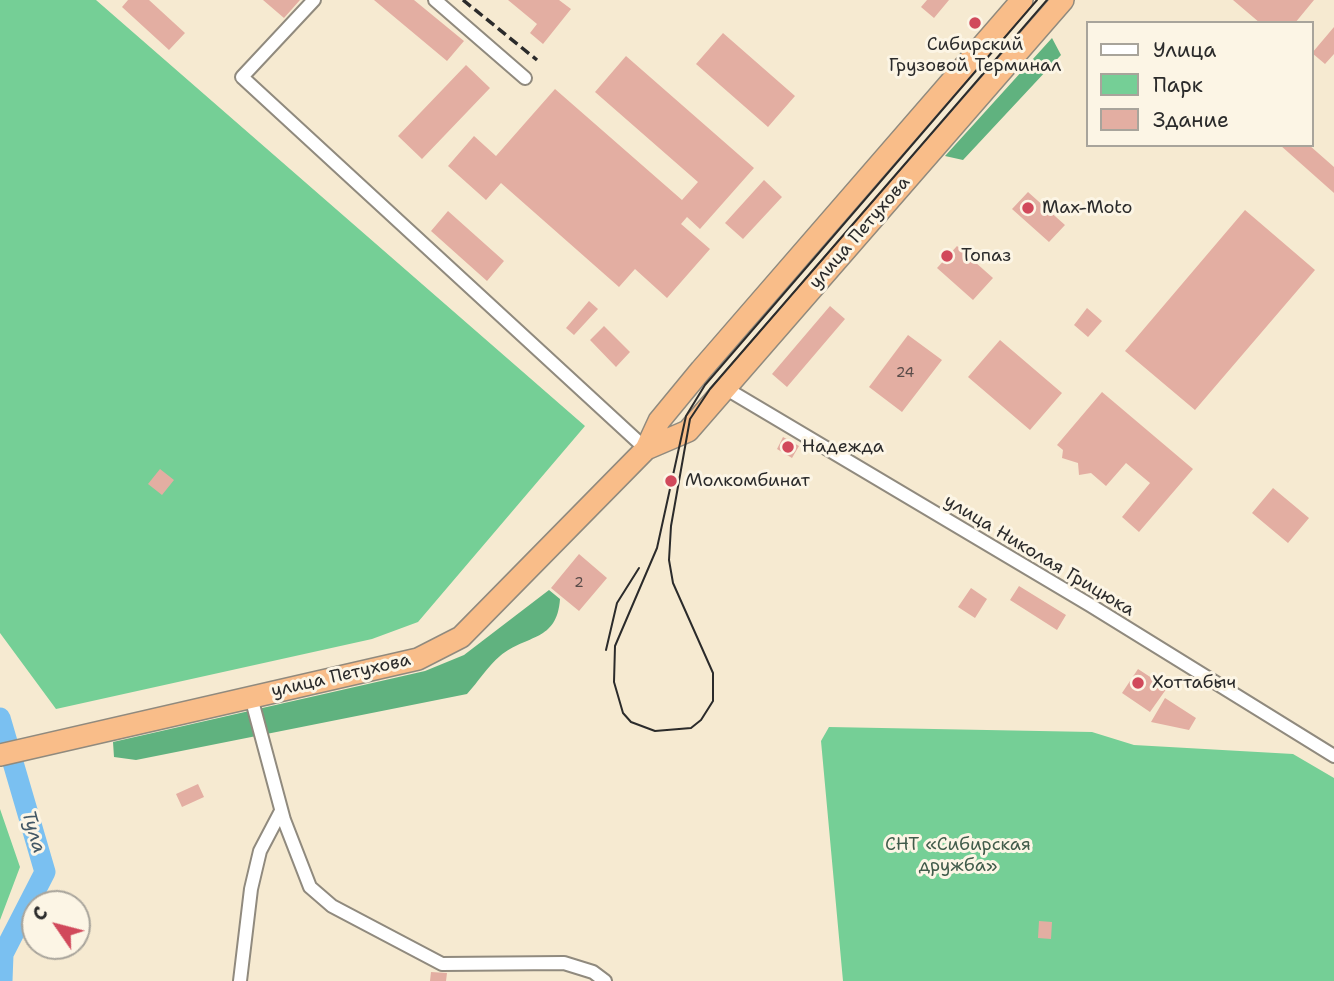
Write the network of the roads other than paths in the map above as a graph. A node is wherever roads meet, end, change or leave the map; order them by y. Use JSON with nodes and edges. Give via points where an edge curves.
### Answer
{"nodes":[{"id":1,"x":314,"y":0,"type":"edge"},
{"id":2,"x":435,"y":0,"type":"edge"},
{"id":3,"x":1022,"y":0,"type":"edge"},
{"id":4,"x":1063,"y":0,"type":"edge"},
{"id":5,"x":525,"y":78,"type":"dead end"},
{"id":6,"x":725,"y":388,"type":"junction"},
{"id":7,"x":646,"y":449,"type":"junction"},
{"id":8,"x":251,"y":697,"type":"junction"},
{"id":9,"x":0,"y":755,"type":"edge"},
{"id":10,"x":1334,"y":756,"type":"edge"},
{"id":11,"x":281,"y":811,"type":"junction"},
{"id":12,"x":240,"y":981,"type":"edge"},
{"id":13,"x":605,"y":981,"type":"edge"}],
"edges":[{"from":1,"to":7,"type":"street","via":[[242,77]]},
{"from":2,"to":5,"type":"street"},
{"from":3,"to":7,"type":"highway","name":"улица Петухова","via":[[671,405]]},
{"from":4,"to":6,"type":"highway","name":"улица Петухова"},
{"from":6,"to":7,"type":"highway","name":"улица Петухова","via":[[688,431]]},
{"from":6,"to":10,"type":"street","name":"улица Николая Грицюка"},
{"from":7,"to":8,"type":"highway","name":"улица Петухова","via":[[461,637],[418,659]]},
{"from":8,"to":9,"type":"highway","name":"улица Петухова"},
{"from":8,"to":11,"type":"street"},
{"from":11,"to":12,"type":"street","via":[[260,851]]},
{"from":11,"to":13,"type":"street","via":[[310,887],[332,906],[442,964],[564,963]]}]}
